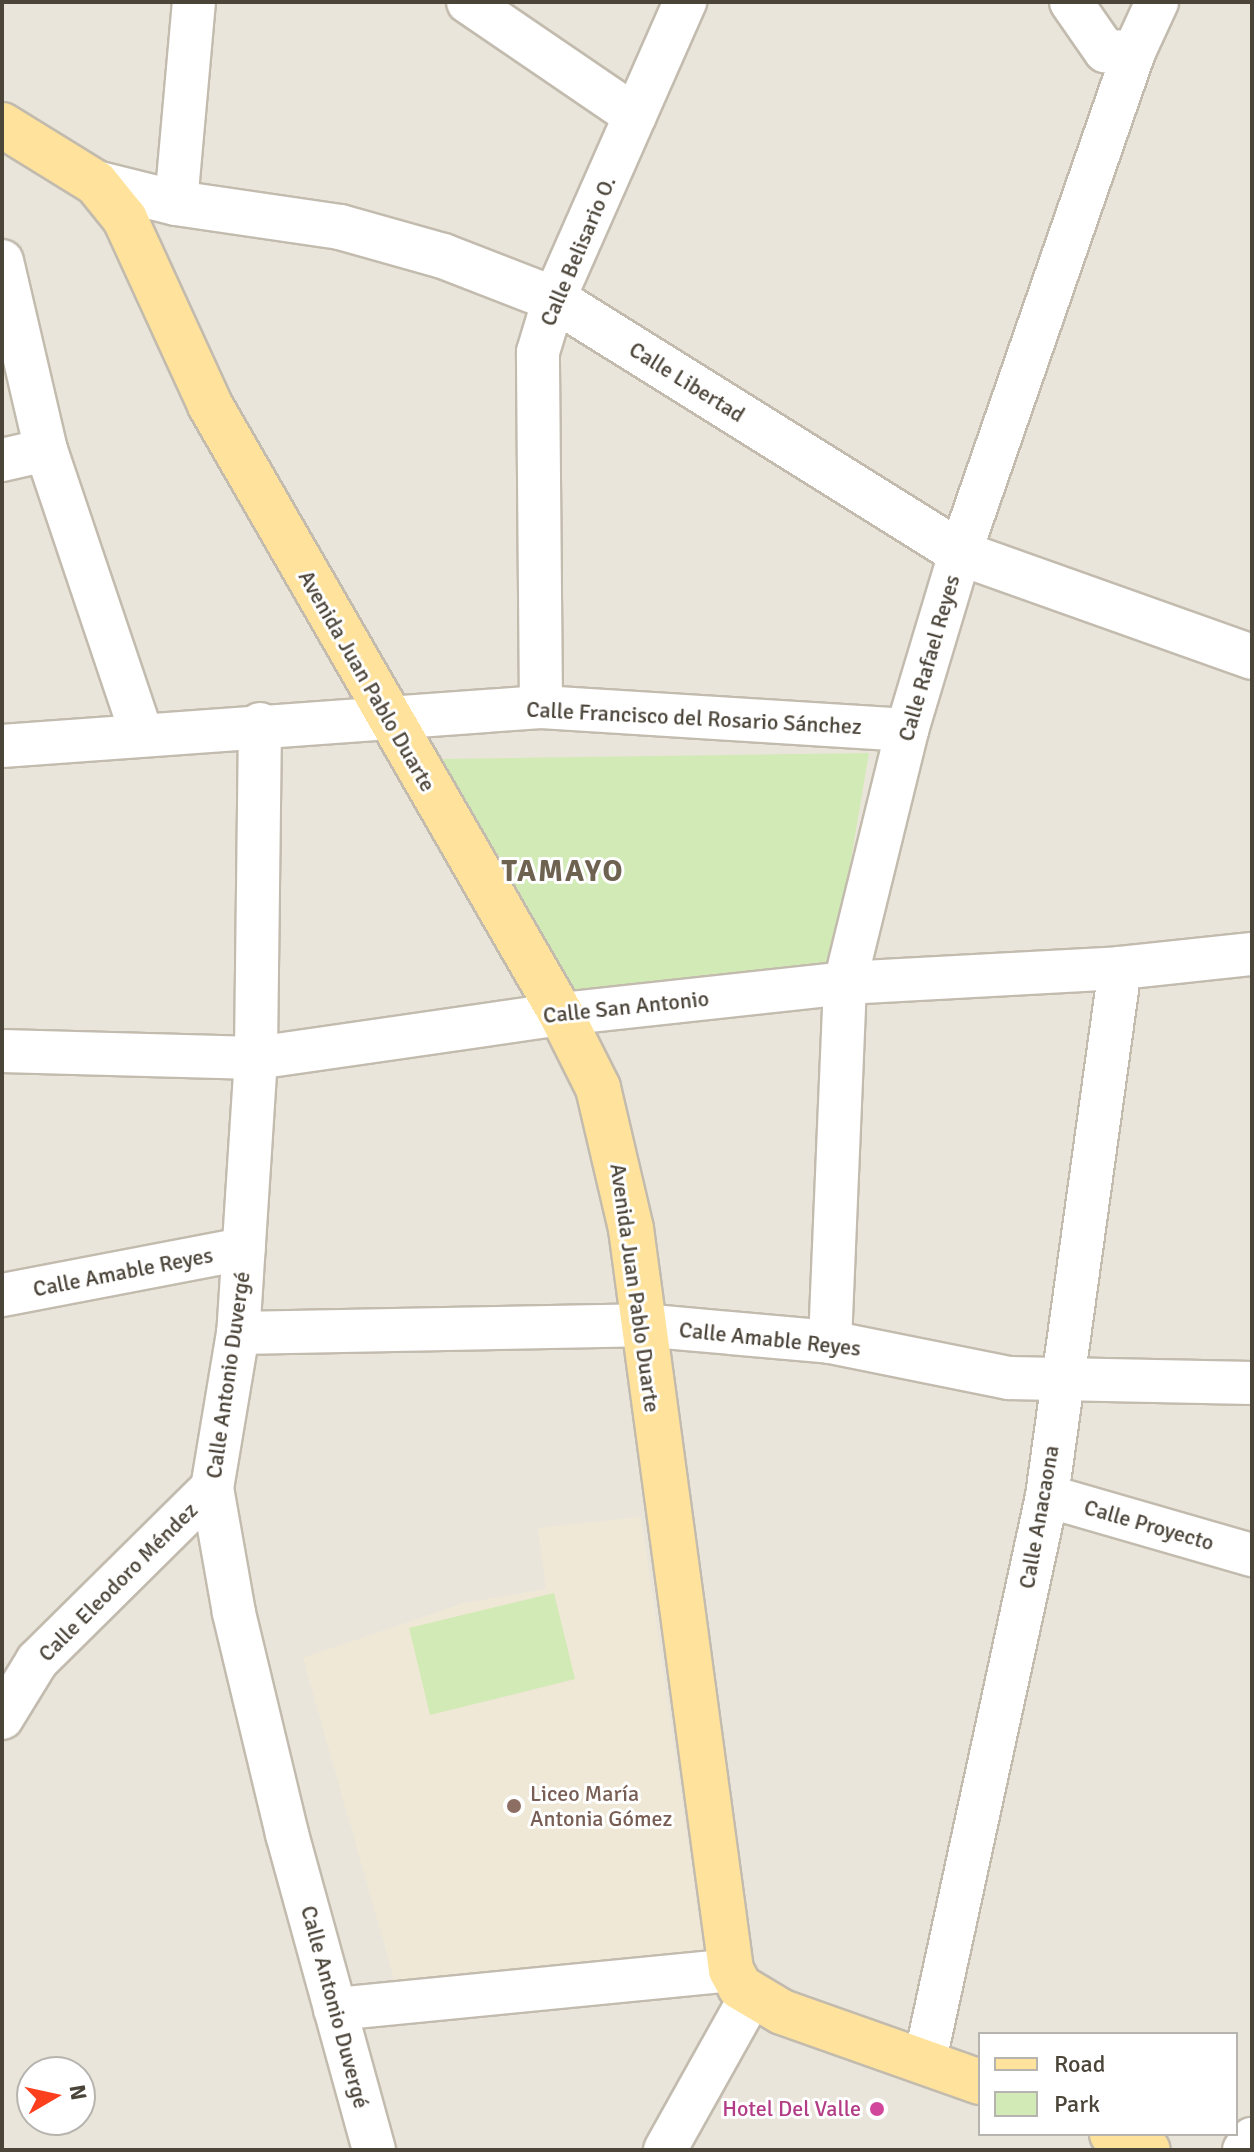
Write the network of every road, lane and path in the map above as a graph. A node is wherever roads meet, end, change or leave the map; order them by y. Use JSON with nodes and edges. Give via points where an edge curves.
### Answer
{"nodes":[{"id":1,"x":194,"y":2,"type":"edge"},
{"id":2,"x":468,"y":2,"type":"edge"},
{"id":3,"x":685,"y":2,"type":"edge"},
{"id":4,"x":1071,"y":2,"type":"edge"},
{"id":5,"x":1157,"y":2,"type":"edge"},
{"id":6,"x":1134,"y":52,"type":"junction"},
{"id":7,"x":635,"y":116,"type":"junction"},
{"id":8,"x":2,"y":125,"type":"edge"},
{"id":9,"x":96,"y":183,"type":"junction"},
{"id":10,"x":176,"y":203,"type":"junction"},
{"id":11,"x":2,"y":261,"type":"edge"},
{"id":12,"x":554,"y":299,"type":"junction"},
{"id":13,"x":46,"y":450,"type":"junction"},
{"id":14,"x":2,"y":460,"type":"edge"},
{"id":15,"x":960,"y":553,"type":"junction"},
{"id":16,"x":1252,"y":657,"type":"edge"},
{"id":17,"x":541,"y":707,"type":"junction"},
{"id":18,"x":387,"y":718,"type":"junction"},
{"id":19,"x":260,"y":724,"type":"junction"},
{"id":20,"x":907,"y":730,"type":"junction"},
{"id":21,"x":142,"y":735,"type":"junction"},
{"id":22,"x":2,"y":746,"type":"edge"},
{"id":23,"x":1252,"y":954,"type":"edge"},
{"id":24,"x":1120,"y":968,"type":"junction"},
{"id":25,"x":845,"y":983,"type":"junction"},
{"id":26,"x":561,"y":1014,"type":"junction"},
{"id":27,"x":2,"y":1051,"type":"edge"},
{"id":28,"x":256,"y":1058,"type":"junction"},
{"id":29,"x":244,"y":1249,"type":"junction"},
{"id":30,"x":2,"y":1295,"type":"edge"},
{"id":31,"x":641,"y":1325,"type":"junction"},
{"id":32,"x":238,"y":1333,"type":"junction"},
{"id":33,"x":830,"y":1342,"type":"junction"},
{"id":34,"x":1061,"y":1381,"type":"junction"},
{"id":35,"x":1252,"y":1383,"type":"edge"},
{"id":36,"x":212,"y":1488,"type":"junction"},
{"id":37,"x":1047,"y":1496,"type":"junction"},
{"id":38,"x":1252,"y":1555,"type":"edge"},
{"id":39,"x":2,"y":1718,"type":"edge"},
{"id":40,"x":741,"y":1983,"type":"junction"},
{"id":41,"x":335,"y":2009,"type":"junction"},
{"id":42,"x":925,"y":2060,"type":"junction"},
{"id":43,"x":978,"y":2081,"type":"edge"},
{"id":44,"x":1116,"y":2136,"type":"edge"},
{"id":45,"x":1252,"y":2139,"type":"edge"},
{"id":46,"x":374,"y":2150,"type":"edge"},
{"id":47,"x":665,"y":2150,"type":"edge"},
{"id":48,"x":1148,"y":2150,"type":"edge"},
{"id":49,"x":1244,"y":2150,"type":"edge"}],
"edges":[{"from":1,"to":10,"type":"street"},
{"from":2,"to":7,"type":"street"},
{"from":3,"to":7,"type":"street","name":"Calle Belisario O."},
{"from":4,"to":6,"type":"street","via":[[1105,51]]},
{"from":5,"to":6,"type":"street","name":"Calle Rafael Reyes"},
{"from":6,"to":15,"type":"street","name":"Calle Rafael Reyes"},
{"from":7,"to":12,"type":"street","name":"Calle Belisario O."},
{"from":8,"to":9,"type":"main road","name":"Avenida Juan Pablo Duarte"},
{"from":9,"to":10,"type":"street","name":"Calle Libertad"},
{"from":9,"to":18,"type":"main road","name":"Avenida Juan Pablo Duarte","via":[[125,219],[210,405]]},
{"from":10,"to":12,"type":"street","name":"Calle Libertad","via":[[340,227],[443,256]]},
{"from":11,"to":13,"type":"street"},
{"from":12,"to":15,"type":"street","name":"Calle Libertad"},
{"from":12,"to":17,"type":"street","name":"Calle Belisario O.","via":[[538,352],[535,419]]},
{"from":13,"to":14,"type":"street"},
{"from":13,"to":21,"type":"street"},
{"from":15,"to":16,"type":"street","name":"Calle Libertad"},
{"from":15,"to":20,"type":"street","name":"Calle Rafael Reyes"},
{"from":17,"to":18,"type":"street","name":"Calle Francisco del Rosario Sánchez"},
{"from":17,"to":20,"type":"street","name":"Calle Francisco del Rosario Sánchez"},
{"from":18,"to":19,"type":"street","name":"Calle Francisco del Rosario Sánchez"},
{"from":18,"to":26,"type":"main road","name":"Avenida Juan Pablo Duarte"},
{"from":19,"to":21,"type":"street","name":"Calle Francisco del Rosario Sánchez"},
{"from":19,"to":28,"type":"street","name":"Calle Antonio Duvergé"},
{"from":20,"to":25,"type":"street","name":"Calle Rafael Reyes"},
{"from":21,"to":22,"type":"street","name":"Calle Francisco del Rosario Sánchez"},
{"from":23,"to":24,"type":"street","name":"Calle San Antonio"},
{"from":24,"to":25,"type":"street","name":"Calle San Antonio"},
{"from":24,"to":34,"type":"street","name":"Calle Anacaona"},
{"from":25,"to":26,"type":"street","name":"Calle San Antonio"},
{"from":25,"to":33,"type":"street","name":"Calle Rafael Reyes"},
{"from":26,"to":28,"type":"street","name":"Calle San Antonio"},
{"from":26,"to":31,"type":"main road","name":"Avenida Juan Pablo Duarte","via":[[598,1088],[612,1133],[631,1229]]},
{"from":27,"to":28,"type":"street","name":"Calle San Antonio"},
{"from":28,"to":29,"type":"street","name":"Calle Antonio Duvergé"},
{"from":29,"to":30,"type":"street","name":"Calle Amable Reyes"},
{"from":29,"to":32,"type":"street","name":"Calle Antonio Duvergé"},
{"from":31,"to":32,"type":"street","name":"Calle Amable Reyes"},
{"from":31,"to":33,"type":"street","name":"Calle Amable Reyes"},
{"from":31,"to":40,"type":"main road","name":"Avenida Juan Pablo Duarte"},
{"from":32,"to":36,"type":"street","name":"Calle Antonio Duvergé"},
{"from":33,"to":34,"type":"street","name":"Calle Amable Reyes","via":[[1009,1378]]},
{"from":34,"to":35,"type":"street","name":"Calle Amable Reyes"},
{"from":34,"to":37,"type":"street","name":"Calle Anacaona"},
{"from":36,"to":39,"type":"street","name":"Calle Eleodoro Méndez","via":[[37,1661]]},
{"from":36,"to":41,"type":"street","name":"Calle Antonio Duvergé","via":[[238,1627]]},
{"from":37,"to":38,"type":"street","name":"Calle Proyecto"},
{"from":37,"to":42,"type":"street","name":"Calle Anacaona"},
{"from":40,"to":41,"type":"street"},
{"from":40,"to":42,"type":"main road","via":[[782,2012]]},
{"from":40,"to":47,"type":"street"},
{"from":41,"to":46,"type":"street","name":"Calle Antonio Duvergé"},
{"from":42,"to":43,"type":"main road"},
{"from":44,"to":48,"type":"main road"},
{"from":45,"to":49,"type":"street"}]}
